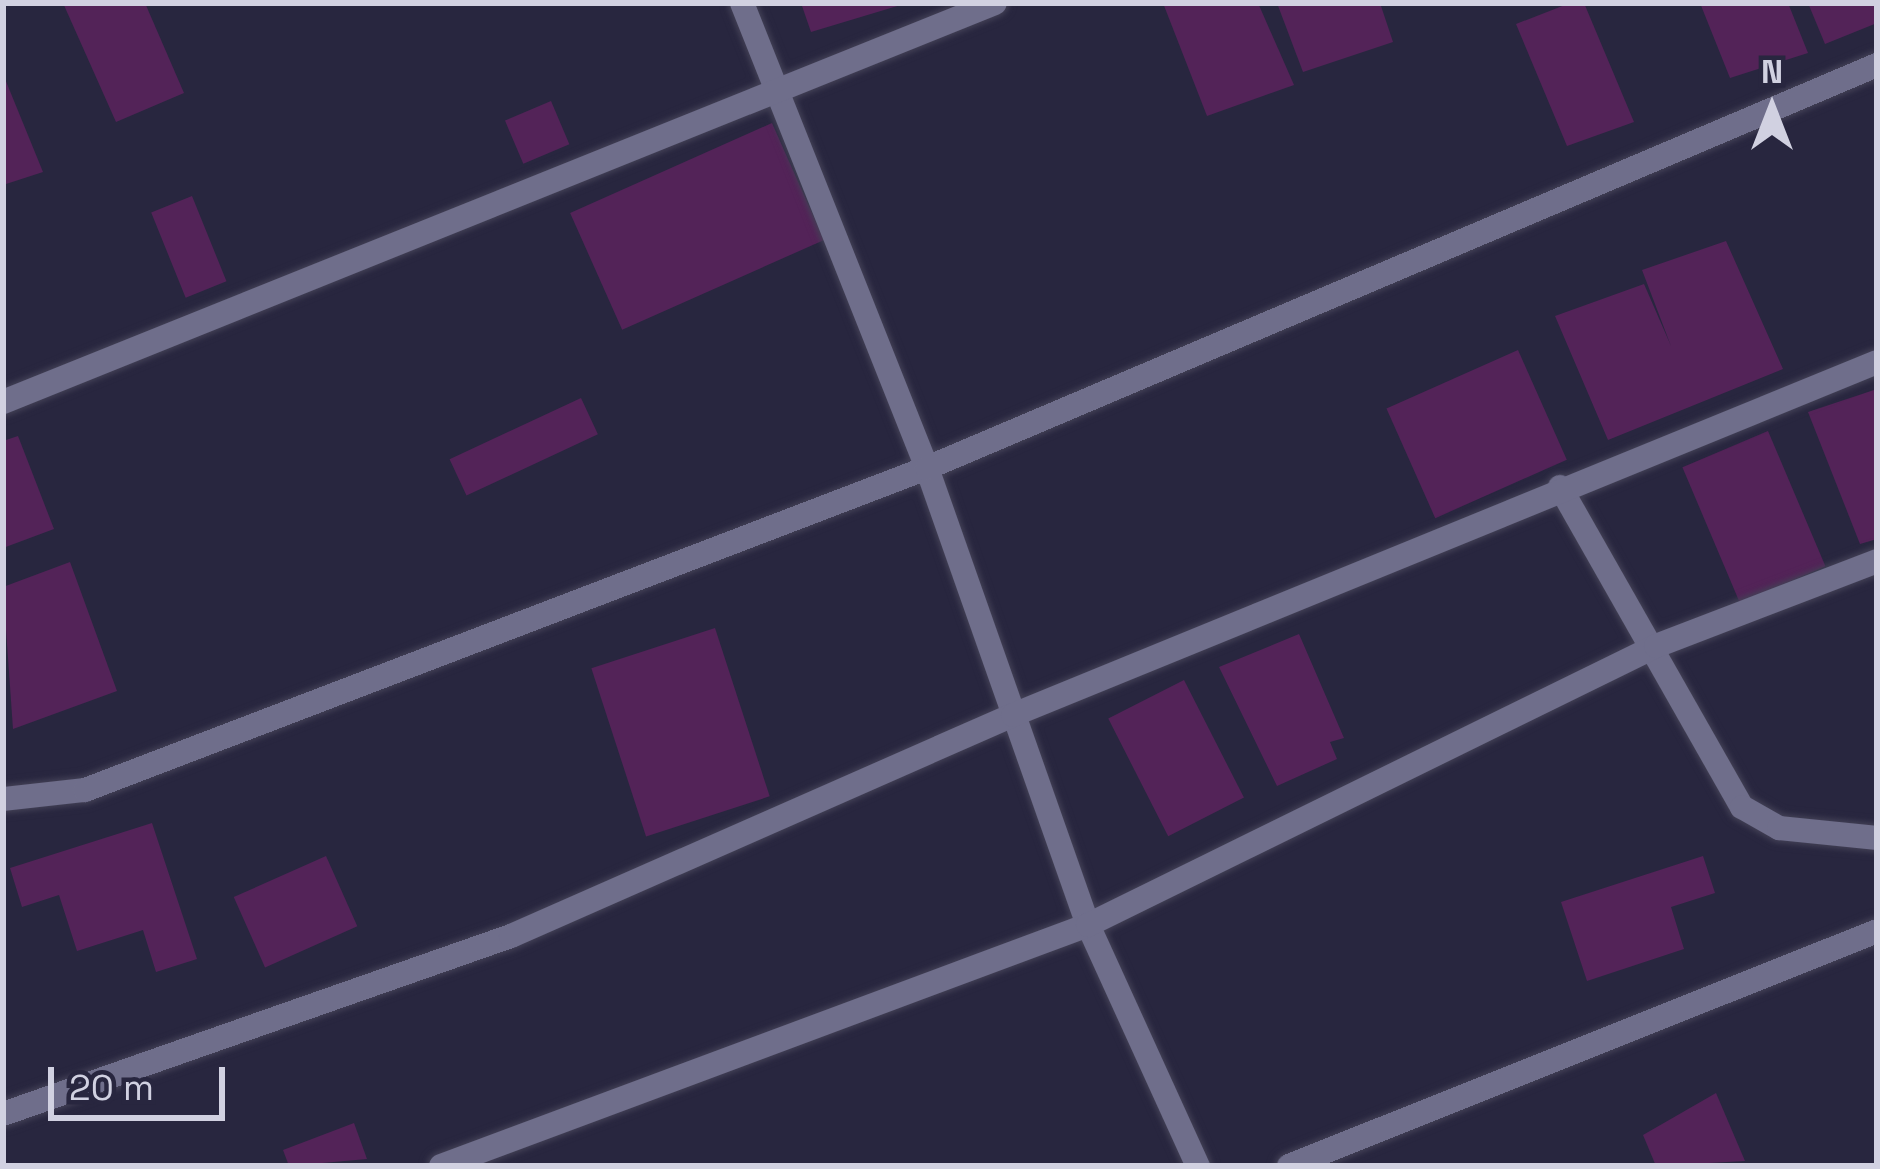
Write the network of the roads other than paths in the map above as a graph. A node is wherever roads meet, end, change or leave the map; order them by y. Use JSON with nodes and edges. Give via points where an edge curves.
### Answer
{"nodes":[{"id":1,"x":742,"y":3,"type":"edge"},
{"id":2,"x":995,"y":3,"type":"edge"},
{"id":3,"x":1877,"y":65,"type":"edge"},
{"id":4,"x":775,"y":85,"type":"junction"},
{"id":5,"x":1877,"y":362,"type":"edge"},
{"id":6,"x":3,"y":402,"type":"edge"},
{"id":7,"x":928,"y":468,"type":"junction"},
{"id":8,"x":1560,"y":487,"type":"junction"},
{"id":9,"x":1877,"y":561,"type":"edge"},
{"id":10,"x":1656,"y":646,"type":"junction"},
{"id":11,"x":1013,"y":715,"type":"junction"},
{"id":12,"x":3,"y":800,"type":"edge"},
{"id":13,"x":1877,"y":838,"type":"edge"},
{"id":14,"x":1088,"y":925,"type":"junction"},
{"id":15,"x":1877,"y":931,"type":"edge"},
{"id":16,"x":3,"y":1114,"type":"edge"},
{"id":17,"x":441,"y":1166,"type":"edge"},
{"id":18,"x":1198,"y":1166,"type":"edge"},
{"id":19,"x":1289,"y":1166,"type":"edge"}],
"edges":[{"from":1,"to":4,"type":"street"},
{"from":2,"to":4,"type":"street"},
{"from":3,"to":7,"type":"street"},
{"from":4,"to":6,"type":"street"},
{"from":4,"to":7,"type":"street"},
{"from":5,"to":8,"type":"street"},
{"from":7,"to":11,"type":"street"},
{"from":7,"to":12,"type":"street","via":[[85,790]]},
{"from":8,"to":10,"type":"street"},
{"from":8,"to":11,"type":"street"},
{"from":9,"to":10,"type":"street"},
{"from":10,"to":13,"type":"street","via":[[1742,807],[1779,827]]},
{"from":10,"to":14,"type":"street"},
{"from":11,"to":14,"type":"street"},
{"from":11,"to":16,"type":"street","via":[[511,936]]},
{"from":14,"to":17,"type":"street"},
{"from":14,"to":18,"type":"street"},
{"from":15,"to":19,"type":"street"}]}
